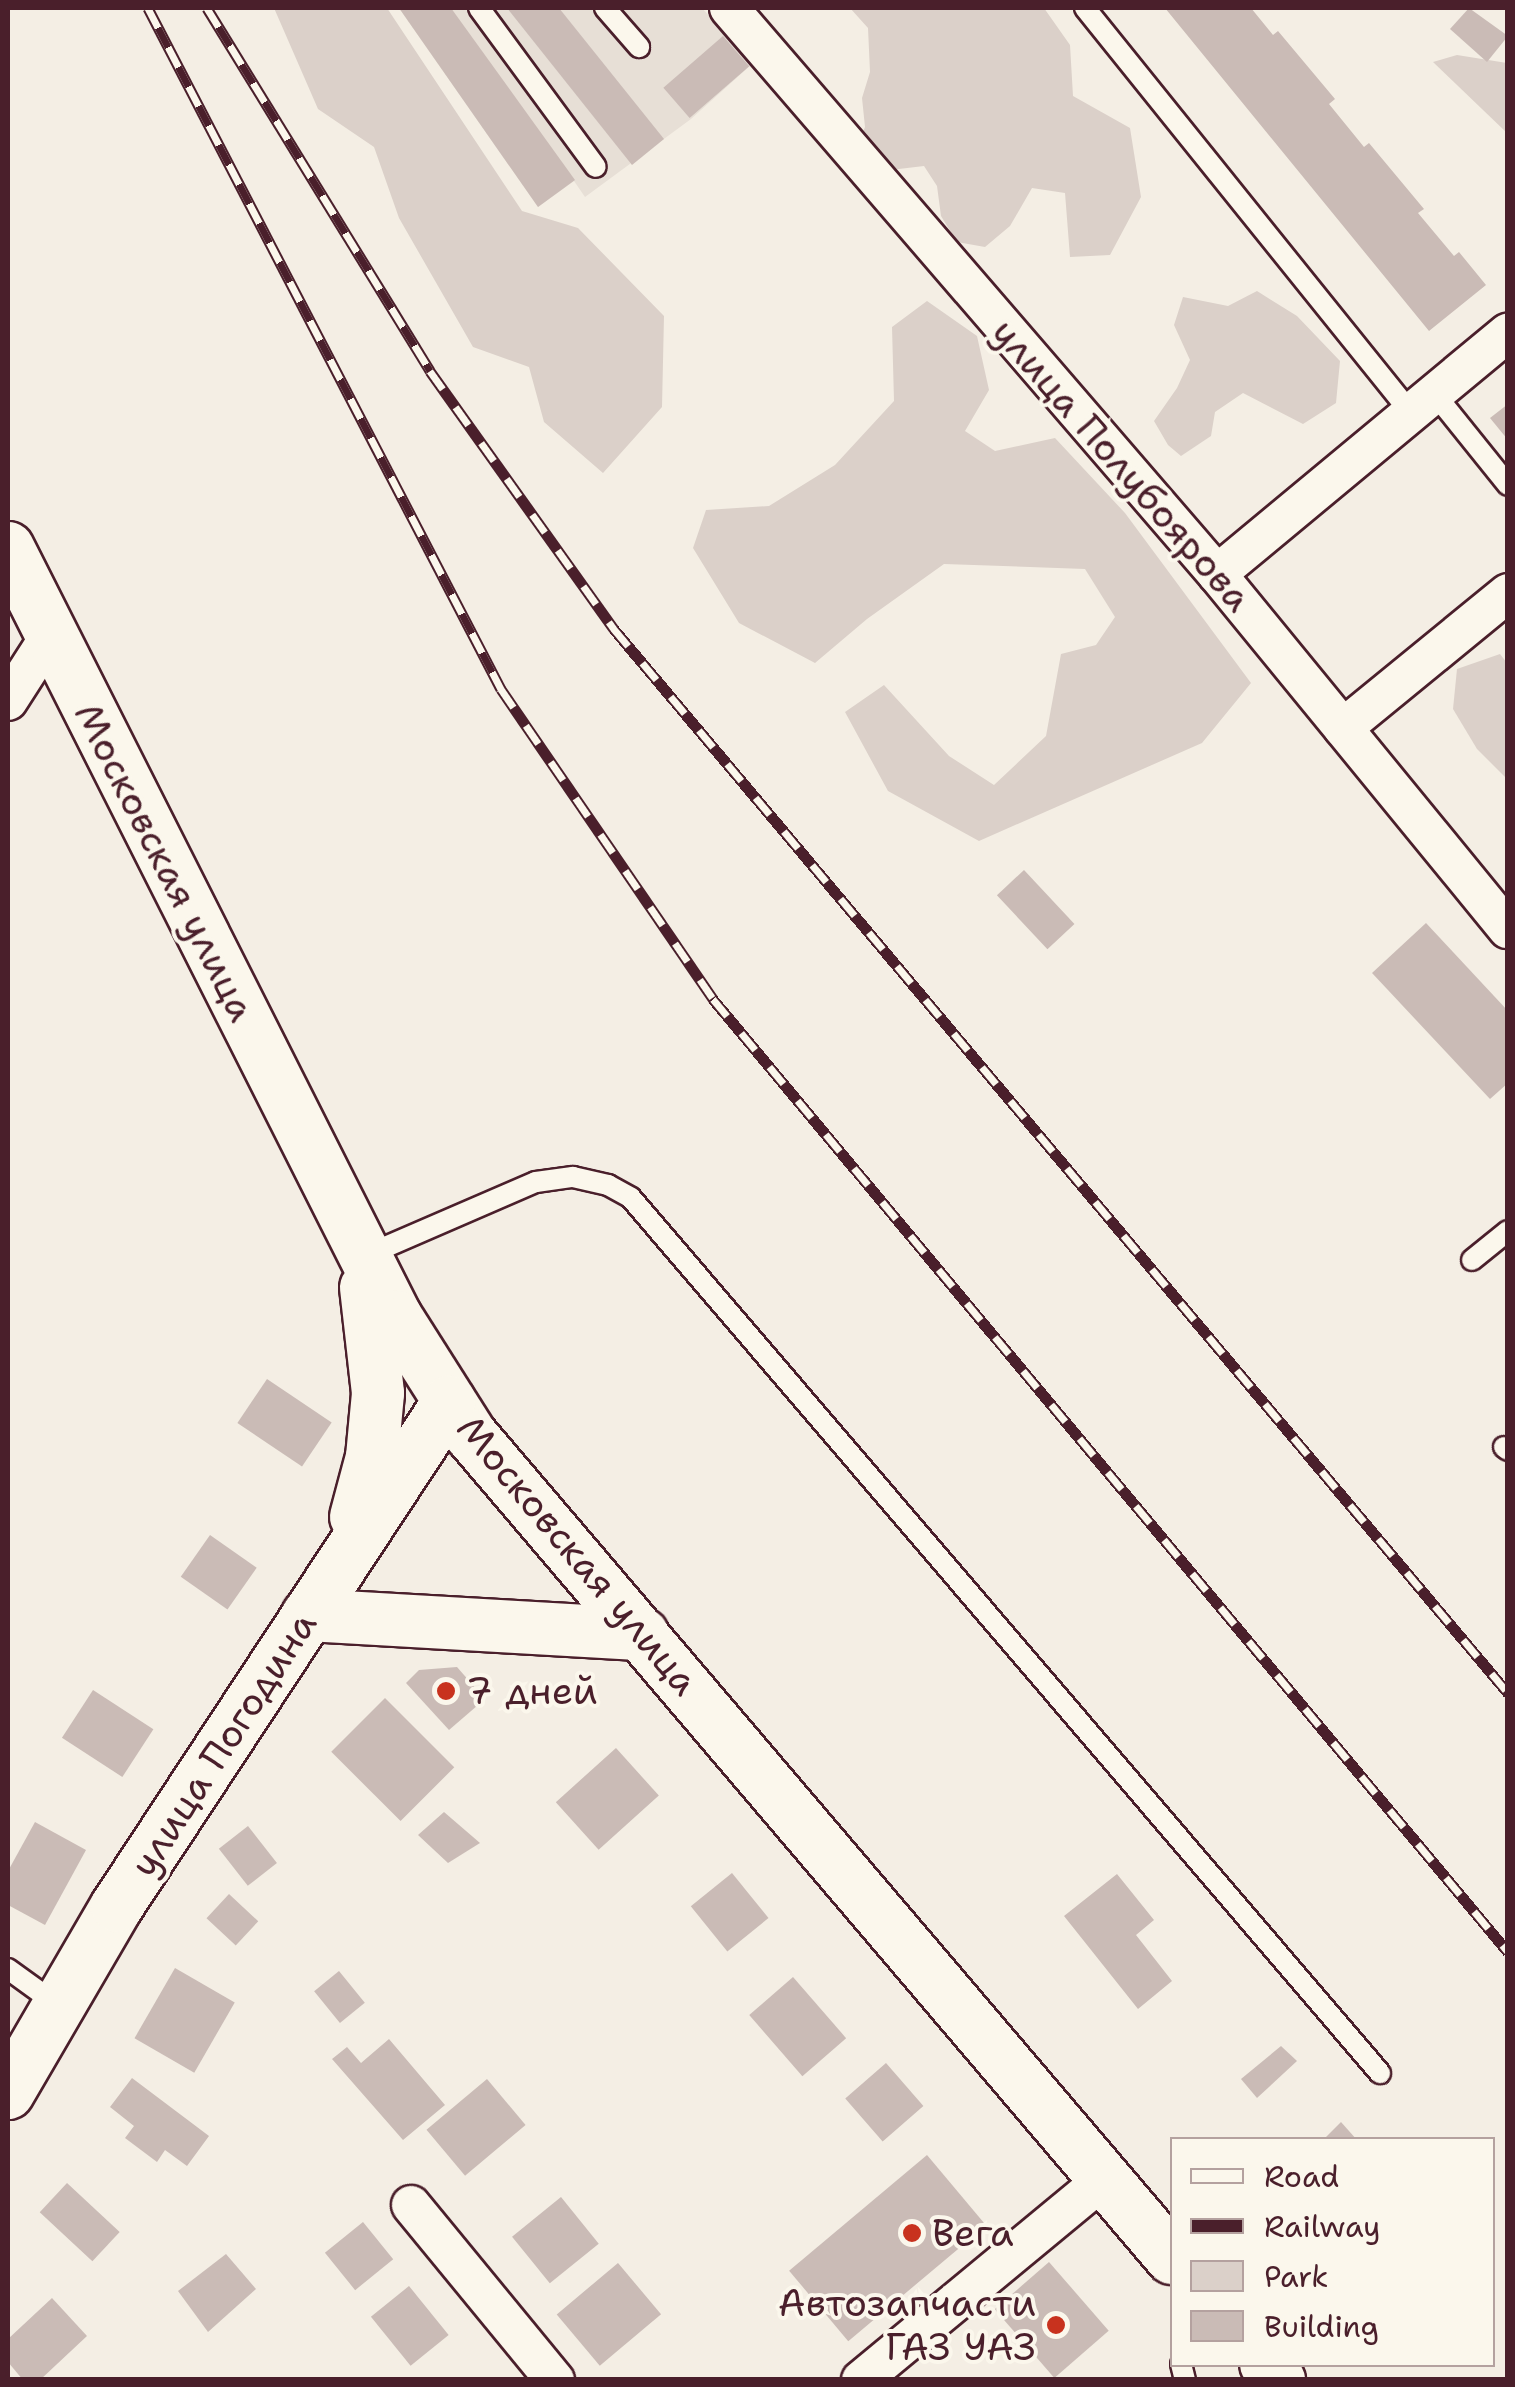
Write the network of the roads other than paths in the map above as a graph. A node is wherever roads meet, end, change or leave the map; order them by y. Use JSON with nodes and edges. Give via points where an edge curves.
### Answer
{"nodes":[{"id":1,"x":479,"y":8,"type":"edge"},
{"id":2,"x":605,"y":8,"type":"edge"},
{"id":3,"x":729,"y":8,"type":"edge"},
{"id":4,"x":1085,"y":8,"type":"edge"},
{"id":5,"x":639,"y":47,"type":"dead end"},
{"id":6,"x":596,"y":166,"type":"dead end"},
{"id":7,"x":1508,"y":332,"type":"edge"},
{"id":8,"x":1422,"y":403,"type":"junction"},
{"id":9,"x":1508,"y":485,"type":"edge"},
{"id":10,"x":8,"y":548,"type":"edge"},
{"id":11,"x":1217,"y":574,"type":"junction"},
{"id":12,"x":1508,"y":594,"type":"edge"},
{"id":13,"x":51,"y":634,"type":"junction"},
{"id":14,"x":8,"y":701,"type":"edge"},
{"id":15,"x":1343,"y":728,"type":"junction"},
{"id":16,"x":1508,"y":929,"type":"edge"},
{"id":17,"x":1508,"y":1231,"type":"edge"},
{"id":18,"x":354,"y":1234,"type":"junction"},
{"id":19,"x":1472,"y":1260,"type":"dead end"},
{"id":20,"x":449,"y":1402,"type":"junction"},
{"id":21,"x":345,"y":1557,"type":"junction"},
{"id":22,"x":308,"y":1615,"type":"junction"},
{"id":23,"x":642,"y":1634,"type":"junction"},
{"id":24,"x":8,"y":1969,"type":"edge"},
{"id":25,"x":58,"y":2006,"type":"junction"},
{"id":26,"x":1380,"y":2073,"type":"dead end"},
{"id":27,"x":8,"y":2093,"type":"edge"},
{"id":28,"x":1105,"y":2178,"type":"junction"},
{"id":29,"x":411,"y":2205,"type":"dead end"},
{"id":30,"x":1170,"y":2262,"type":"edge"},
{"id":31,"x":555,"y":2380,"type":"edge"},
{"id":32,"x":861,"y":2380,"type":"edge"}],
"edges":[{"from":1,"to":6,"type":"lane"},
{"from":2,"to":5,"type":"lane"},
{"from":3,"to":11,"type":"street","name":"улица Полубоярова"},
{"from":4,"to":8,"type":"lane"},
{"from":7,"to":8,"type":"street"},
{"from":8,"to":9,"type":"lane"},
{"from":8,"to":11,"type":"street"},
{"from":10,"to":13,"type":"main road","name":"Московская улица"},
{"from":11,"to":15,"type":"street","name":"улица Полубоярова"},
{"from":12,"to":15,"type":"street"},
{"from":13,"to":14,"type":"street"},
{"from":13,"to":18,"type":"main road","name":"Московская улица"},
{"from":15,"to":16,"type":"street","name":"улица Полубоярова"},
{"from":17,"to":19,"type":"lane"},
{"from":18,"to":20,"type":"main road","name":"Московская улица"},
{"from":18,"to":21,"type":"main road","via":[[370,1306],[378,1392],[372,1457]]},
{"from":18,"to":26,"type":"lane","via":[[573,1177],[631,1198]]},
{"from":20,"to":21,"type":"main road","name":"улица Погодина"},
{"from":20,"to":23,"type":"main road","name":"Московская улица","via":[[514,1492]]},
{"from":21,"to":22,"type":"main road","name":"улица Погодина"},
{"from":22,"to":23,"type":"main road"},
{"from":22,"to":25,"type":"main road","name":"улица Погодина"},
{"from":23,"to":28,"type":"main road","name":"Московская улица"},
{"from":24,"to":25,"type":"lane"},
{"from":25,"to":27,"type":"main road","name":"улица Погодина"},
{"from":28,"to":30,"type":"main road","name":"Московская улица"},
{"from":28,"to":32,"type":"street"},
{"from":29,"to":31,"type":"street"}]}
